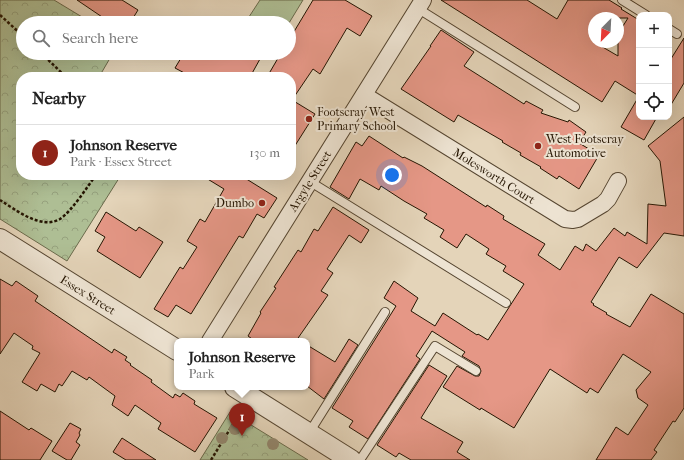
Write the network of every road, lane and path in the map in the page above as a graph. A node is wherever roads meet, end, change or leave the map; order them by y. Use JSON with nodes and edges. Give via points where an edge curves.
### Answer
{"nodes":[{"id":1,"x":622,"y":0,"type":"edge"},
{"id":2,"x":420,"y":4,"type":"edge"},
{"id":3,"x":641,"y":12,"type":"edge"},
{"id":4,"x":0,"y":15,"type":"edge"},
{"id":5,"x":16,"y":30,"type":"edge"},
{"id":6,"x":672,"y":31,"type":"edge"},
{"id":7,"x":677,"y":34,"type":"dead end"},
{"id":8,"x":48,"y":60,"type":"edge"},
{"id":9,"x":61,"y":72,"type":"edge"},
{"id":10,"x":364,"y":95,"type":"junction"},
{"id":11,"x":575,"y":107,"type":"dead end"},
{"id":12,"x":92,"y":180,"type":"edge"},
{"id":13,"x":310,"y":181,"type":"junction"},
{"id":14,"x":618,"y":181,"type":"dead end"},
{"id":15,"x":0,"y":200,"type":"edge"},
{"id":16,"x":0,"y":239,"type":"edge"},
{"id":17,"x":506,"y":303,"type":"dead end"},
{"id":18,"x":385,"y":312,"type":"dead end"},
{"id":19,"x":212,"y":338,"type":"edge"},
{"id":20,"x":174,"y":348,"type":"edge"},
{"id":21,"x":476,"y":371,"type":"dead end"},
{"id":22,"x":240,"y":390,"type":"edge"},
{"id":23,"x":259,"y":402,"type":"junction"},
{"id":24,"x":308,"y":433,"type":"junction"},
{"id":25,"x":211,"y":460,"type":"edge"},
{"id":26,"x":351,"y":460,"type":"edge"},
{"id":27,"x":360,"y":460,"type":"edge"}],
"edges":[{"from":1,"to":3,"type":"lane"},
{"from":2,"to":10,"type":"street","name":"Argyle Street"},
{"from":2,"to":11,"type":"lane"},
{"from":4,"to":5,"type":"path"},
{"from":6,"to":7,"type":"lane"},
{"from":8,"to":9,"type":"path"},
{"from":10,"to":13,"type":"street","name":"Argyle Street"},
{"from":10,"to":14,"type":"street","name":"Molesworth Court","via":[[565,219],[578,219],[603,204]]},
{"from":12,"to":15,"type":"path","via":[[67,213],[53,221],[37,220],[23,215]]},
{"from":13,"to":17,"type":"lane"},
{"from":13,"to":19,"type":"street","name":"Argyle Street"},
{"from":16,"to":20,"type":"street","name":"Essex Street"},
{"from":18,"to":24,"type":"lane"},
{"from":21,"to":27,"type":"lane","via":[[435,346]]},
{"from":22,"to":23,"type":"street"},
{"from":23,"to":24,"type":"street"},
{"from":23,"to":25,"type":"path","via":[[250,416],[246,413],[242,419],[238,416]]},
{"from":24,"to":26,"type":"street"}]}
